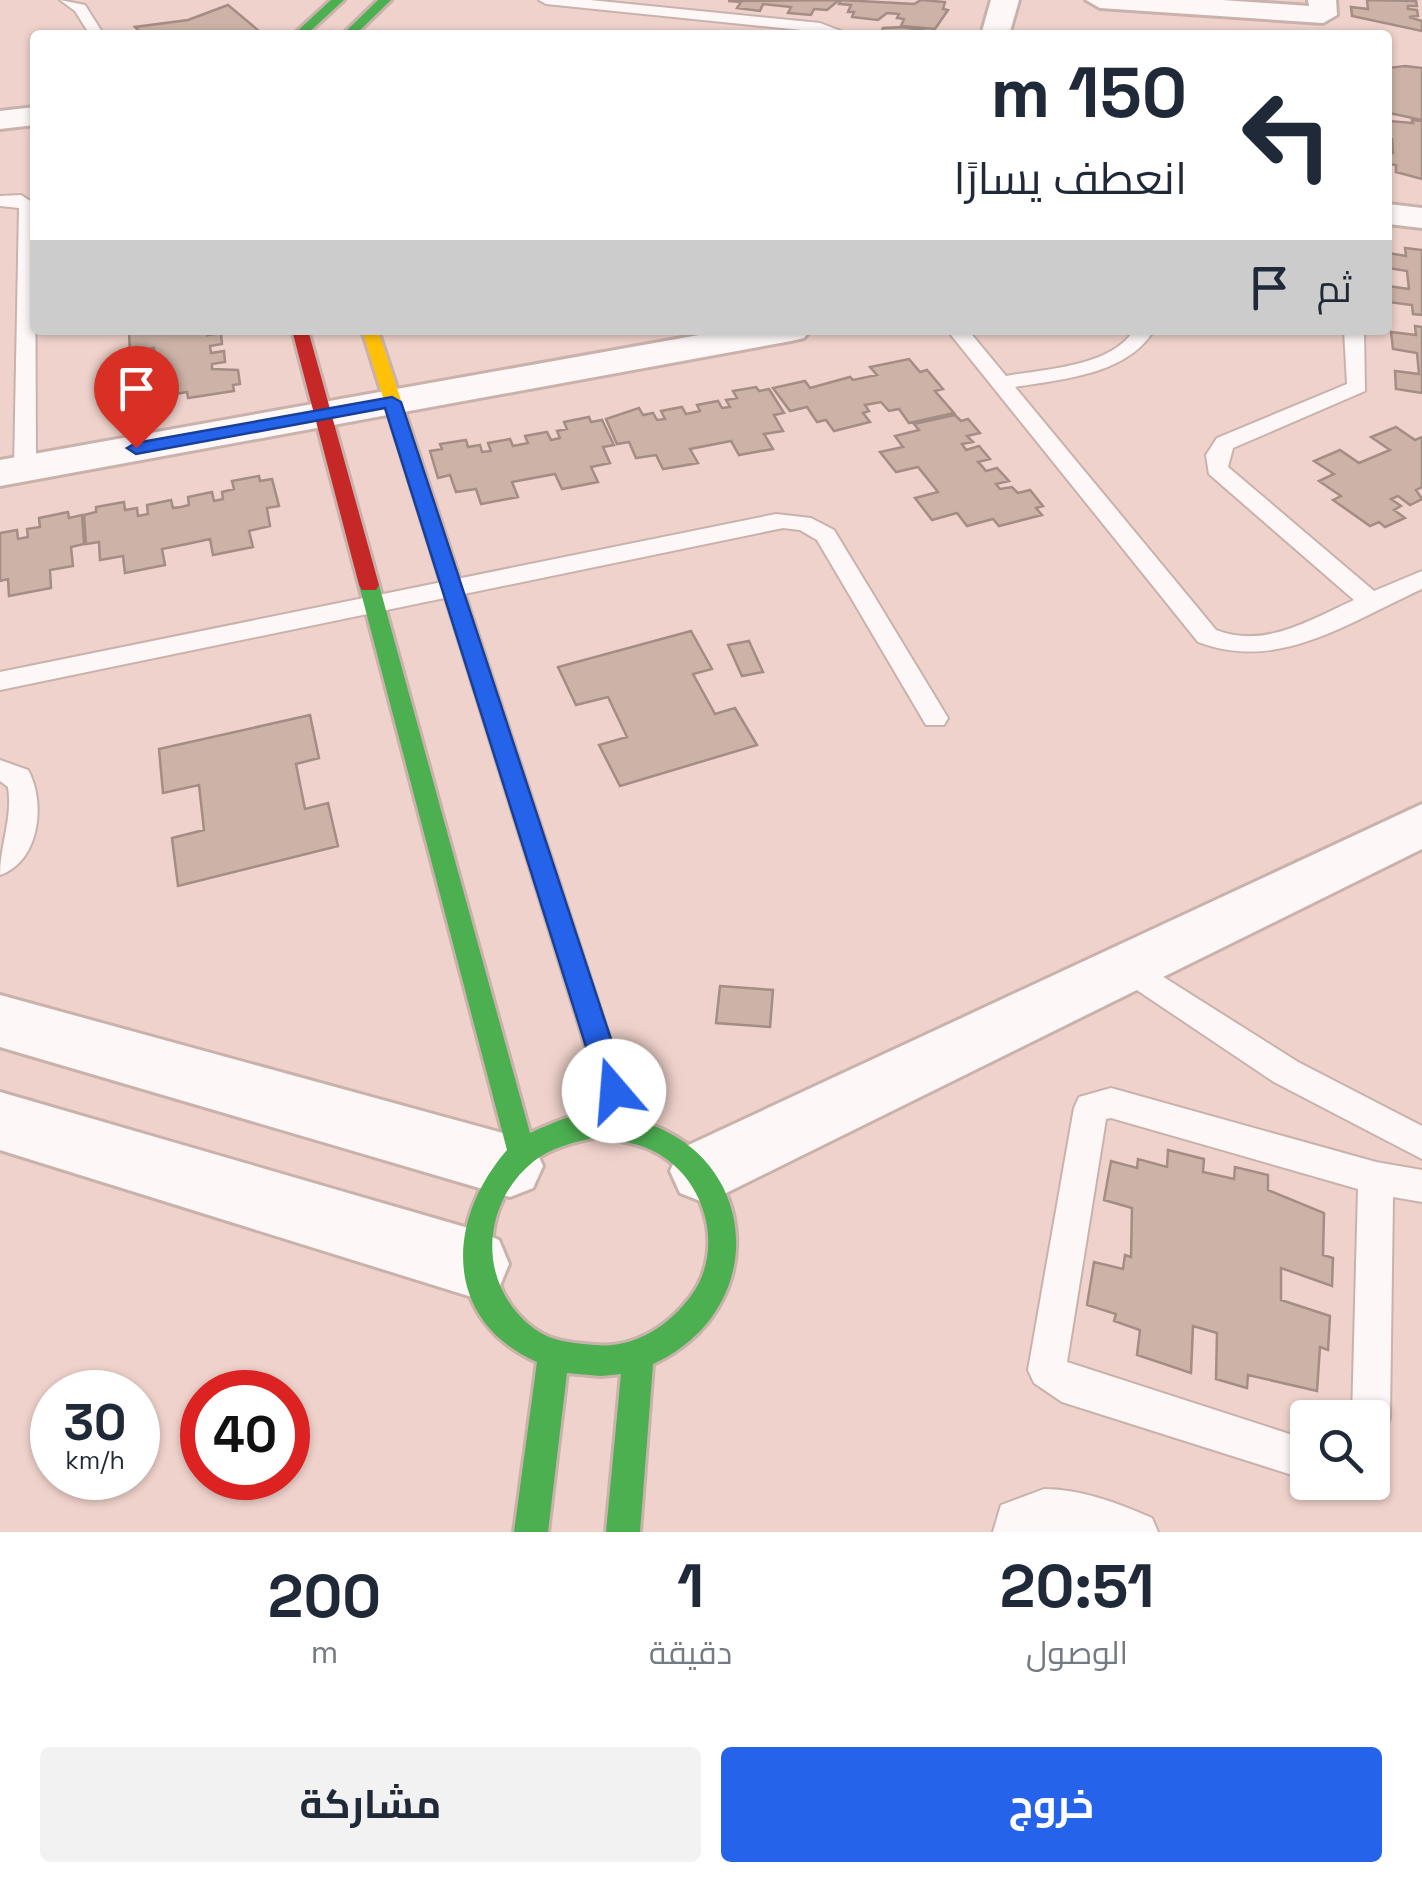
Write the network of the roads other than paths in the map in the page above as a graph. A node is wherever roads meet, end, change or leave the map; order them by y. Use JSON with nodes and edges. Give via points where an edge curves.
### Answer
{"nodes":[{"id":1,"x":67,"y":0,"type":"edge"},
{"id":2,"x":338,"y":0,"type":"edge"},
{"id":3,"x":385,"y":0,"type":"edge"},
{"id":4,"x":546,"y":0,"type":"edge"},
{"id":5,"x":1006,"y":0,"type":"edge"},
{"id":6,"x":1100,"y":0,"type":"edge"},
{"id":7,"x":527,"y":9,"type":"dead end"},
{"id":8,"x":680,"y":12,"type":"edge"},
{"id":9,"x":1323,"y":17,"type":"edge"},
{"id":10,"x":94,"y":30,"type":"edge"},
{"id":11,"x":305,"y":30,"type":"edge"},
{"id":12,"x":353,"y":30,"type":"edge"},
{"id":13,"x":754,"y":30,"type":"edge"},
{"id":14,"x":829,"y":30,"type":"edge"},
{"id":15,"x":997,"y":30,"type":"edge"},
{"id":16,"x":30,"y":117,"type":"edge"},
{"id":17,"x":0,"y":120,"type":"edge"},
{"id":18,"x":0,"y":201,"type":"edge"},
{"id":19,"x":1392,"y":214,"type":"edge"},
{"id":20,"x":1422,"y":218,"type":"edge"},
{"id":21,"x":301,"y":335,"type":"edge"},
{"id":22,"x":372,"y":335,"type":"edge"},
{"id":23,"x":762,"y":335,"type":"edge"},
{"id":24,"x":960,"y":335,"type":"edge"},
{"id":25,"x":1141,"y":335,"type":"edge"},
{"id":26,"x":1354,"y":335,"type":"edge"},
{"id":27,"x":1000,"y":383,"type":"junction"},
{"id":28,"x":392,"y":402,"type":"junction"},
{"id":29,"x":321,"y":415,"type":"junction"},
{"id":30,"x":12,"y":470,"type":"edge"},
{"id":31,"x":1422,"y":580,"type":"edge"},
{"id":32,"x":454,"y":592,"type":"junction"},
{"id":33,"x":1372,"y":601,"type":"junction"},
{"id":34,"x":372,"y":603,"type":"junction"},
{"id":35,"x":0,"y":682,"type":"edge"},
{"id":36,"x":935,"y":718,"type":"dead end"},
{"id":37,"x":0,"y":770,"type":"edge"},
{"id":38,"x":1422,"y":825,"type":"edge"},
{"id":39,"x":0,"y":863,"type":"edge"},
{"id":40,"x":1128,"y":967,"type":"junction"},
{"id":41,"x":0,"y":1022,"type":"edge"},
{"id":42,"x":0,"y":1121,"type":"edge"},
{"id":43,"x":625,"y":1127,"type":"junction"},
{"id":44,"x":1422,"y":1143,"type":"edge"},
{"id":45,"x":516,"y":1160,"type":"junction"},
{"id":46,"x":703,"y":1171,"type":"junction"},
{"id":47,"x":1376,"y":1178,"type":"junction"},
{"id":48,"x":1422,"y":1186,"type":"edge"},
{"id":49,"x":476,"y":1264,"type":"junction"},
{"id":50,"x":553,"y":1358,"type":"junction"},
{"id":51,"x":638,"y":1358,"type":"junction"},
{"id":52,"x":1371,"y":1400,"type":"edge"},
{"id":53,"x":1290,"y":1454,"type":"edge"},
{"id":54,"x":531,"y":1532,"type":"edge"},
{"id":55,"x":623,"y":1532,"type":"edge"},
{"id":56,"x":1013,"y":1532,"type":"edge"},
{"id":57,"x":1138,"y":1532,"type":"edge"}],
"edges":[{"from":1,"to":10,"type":"lane"},
{"from":2,"to":11,"type":"street"},
{"from":3,"to":12,"type":"street"},
{"from":4,"to":8,"type":"lane"},
{"from":5,"to":15,"type":"street"},
{"from":6,"to":9,"type":"street"},
{"from":7,"to":8,"type":"lane"},
{"from":8,"to":13,"type":"lane"},
{"from":8,"to":14,"type":"lane"},
{"from":16,"to":17,"type":"street"},
{"from":18,"to":30,"type":"lane","via":[[21,200],[28,207]]},
{"from":19,"to":20,"type":"street"},
{"from":21,"to":29,"type":"street"},
{"from":22,"to":28,"type":"street"},
{"from":23,"to":28,"type":"street"},
{"from":24,"to":27,"type":"lane"},
{"from":25,"to":27,"type":"lane","via":[[1133,346],[1099,362]]},
{"from":26,"to":33,"type":"lane","via":[[1358,387],[1225,443],[1217,469]]},
{"from":27,"to":33,"type":"lane","via":[[1207,636],[1261,647]]},
{"from":28,"to":29,"type":"street"},
{"from":28,"to":32,"type":"street"},
{"from":29,"to":30,"type":"street"},
{"from":29,"to":34,"type":"street"},
{"from":31,"to":33,"type":"lane"},
{"from":32,"to":34,"type":"lane"},
{"from":32,"to":36,"type":"lane","via":[[776,521],[814,526],[826,535]]},
{"from":32,"to":43,"type":"street"},
{"from":34,"to":35,"type":"lane"},
{"from":34,"to":45,"type":"street"},
{"from":37,"to":39,"type":"lane","via":[[18,778],[24,791],[19,842]]},
{"from":38,"to":40,"type":"street"},
{"from":40,"to":44,"type":"lane","via":[[1286,1072]]},
{"from":40,"to":46,"type":"street"},
{"from":41,"to":45,"type":"street"},
{"from":42,"to":49,"type":"street"},
{"from":43,"to":45,"type":"street","via":[[597,1124],[558,1134]]},
{"from":43,"to":46,"type":"street","via":[[674,1144]]},
{"from":45,"to":49,"type":"street","via":[[494,1185],[477,1222]]},
{"from":46,"to":51,"type":"street","via":[[720,1202],[726,1238],[720,1275],[702,1310],[674,1338]]},
{"from":47,"to":48,"type":"lane"},
{"from":47,"to":52,"type":"lane"},
{"from":47,"to":53,"type":"lane","via":[[1111,1104],[1091,1108],[1047,1370],[1062,1383]]},
{"from":49,"to":50,"type":"street","via":[[487,1304],[514,1338]]},
{"from":50,"to":51,"type":"street","via":[[598,1365]]},
{"from":50,"to":54,"type":"street"},
{"from":51,"to":55,"type":"street"},
{"from":56,"to":57,"type":"lane","via":[[1015,1519],[1026,1512],[1058,1508]]}]}
